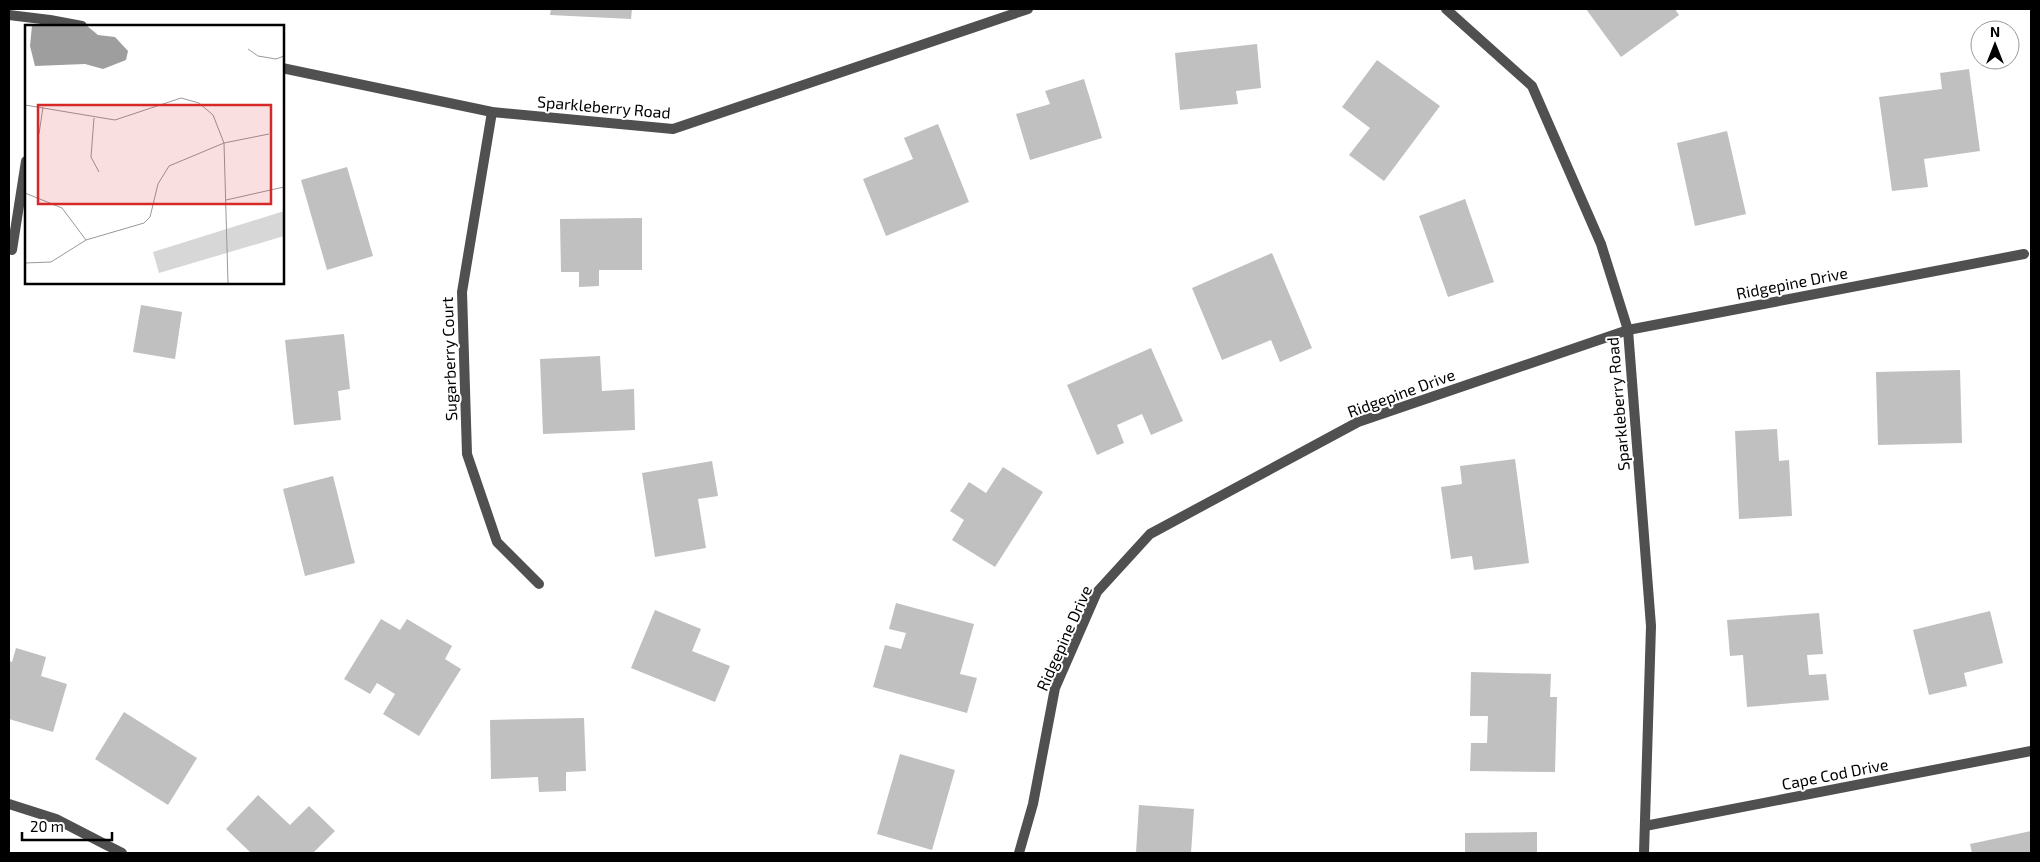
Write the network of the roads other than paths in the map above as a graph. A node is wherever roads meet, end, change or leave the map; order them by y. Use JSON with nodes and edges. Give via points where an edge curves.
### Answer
{"nodes":[{"id":1,"x":1028,"y":9,"type":"edge"},
{"id":2,"x":1446,"y":9,"type":"edge"},
{"id":3,"x":9,"y":16,"type":"edge"},
{"id":4,"x":49,"y":23,"type":"edge"},
{"id":5,"x":71,"y":25,"type":"edge"},
{"id":6,"x":284,"y":68,"type":"edge"},
{"id":7,"x":492,"y":112,"type":"junction"},
{"id":8,"x":25,"y":167,"type":"edge"},
{"id":9,"x":12,"y":250,"type":"dead end"},
{"id":10,"x":2024,"y":254,"type":"dead end"},
{"id":11,"x":1628,"y":330,"type":"junction"},
{"id":12,"x":539,"y":584,"type":"dead end"},
{"id":13,"x":2031,"y":751,"type":"edge"},
{"id":14,"x":9,"y":804,"type":"edge"},
{"id":15,"x":1645,"y":826,"type":"junction"},
{"id":16,"x":122,"y":853,"type":"edge"},
{"id":17,"x":1019,"y":853,"type":"edge"},
{"id":18,"x":1644,"y":853,"type":"edge"}],
"edges":[{"from":1,"to":7,"type":"street","name":"Sparkleberry Road","via":[[674,129]]},
{"from":2,"to":11,"type":"street","name":"Sparkleberry Road","via":[[1532,86],[1602,244]]},
{"from":3,"to":4,"type":"street"},
{"from":4,"to":5,"type":"street"},
{"from":6,"to":7,"type":"street","name":"Sparkleberry Road"},
{"from":7,"to":12,"type":"street","name":"Sugarberry Court","via":[[462,292],[467,454],[497,542]]},
{"from":8,"to":9,"type":"street"},
{"from":10,"to":11,"type":"street","name":"Ridgepine Drive"},
{"from":11,"to":15,"type":"street","name":"Sparkleberry Road","via":[[1651,626]]},
{"from":11,"to":17,"type":"street","name":"Ridgepine Drive","via":[[1358,422],[1150,534],[1097,592],[1055,688],[1033,804]]},
{"from":13,"to":15,"type":"street","name":"Cape Cod Drive"},
{"from":14,"to":16,"type":"street","via":[[56,819]]},
{"from":15,"to":18,"type":"street","name":"Sparkleberry Road"}]}
